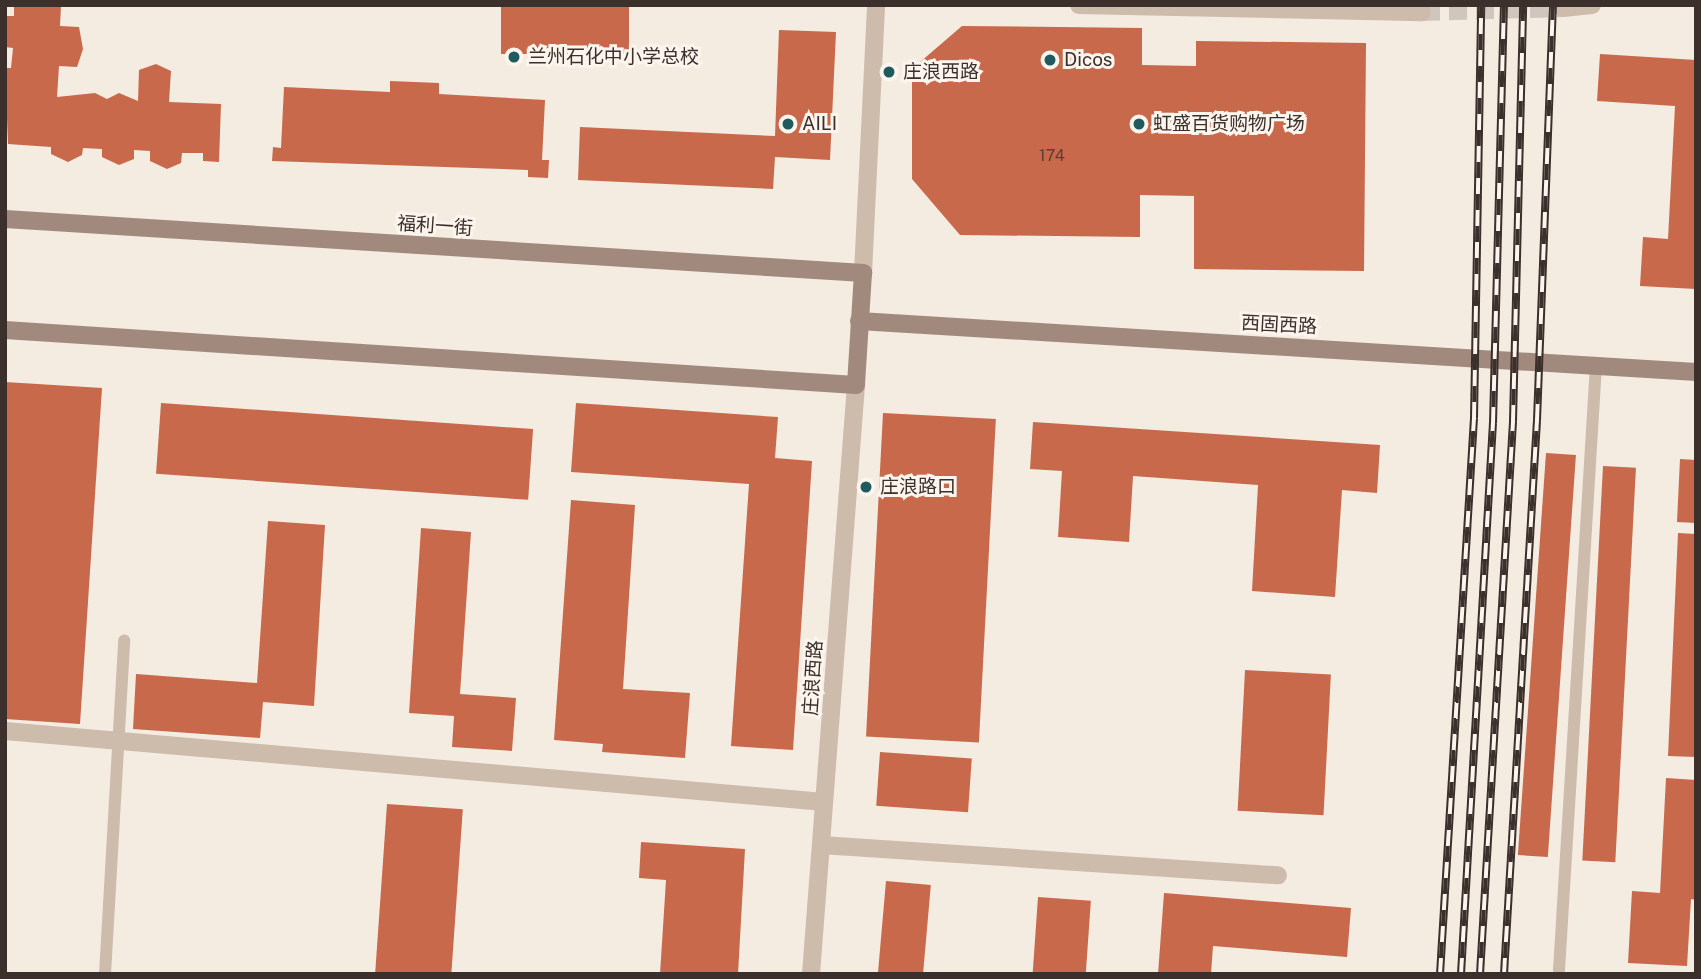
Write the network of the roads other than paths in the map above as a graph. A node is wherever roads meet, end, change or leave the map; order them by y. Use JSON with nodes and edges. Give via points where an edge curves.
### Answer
{"nodes":[{"id":1,"x":876,"y":5,"type":"edge"},
{"id":2,"x":1079,"y":5,"type":"edge"},
{"id":3,"x":1592,"y":5,"type":"edge"},
{"id":4,"x":1563,"y":8,"type":"dead end"},
{"id":5,"x":1422,"y":12,"type":"tunnel mouth"},
{"id":6,"x":5,"y":219,"type":"edge"},
{"id":7,"x":863,"y":273,"type":"junction"},
{"id":8,"x":859,"y":321,"type":"junction"},
{"id":9,"x":5,"y":330,"type":"edge"},
{"id":10,"x":1596,"y":365,"type":"junction"},
{"id":11,"x":1696,"y":372,"type":"edge"},
{"id":12,"x":856,"y":385,"type":"junction"},
{"id":13,"x":124,"y":641,"type":"dead end"},
{"id":14,"x":5,"y":731,"type":"edge"},
{"id":15,"x":117,"y":740,"type":"junction"},
{"id":16,"x":824,"y":802,"type":"junction"},
{"id":17,"x":821,"y":845,"type":"junction"},
{"id":18,"x":1278,"y":875,"type":"dead end"},
{"id":19,"x":1559,"y":970,"type":"dead end"},
{"id":20,"x":105,"y":974,"type":"edge"},
{"id":21,"x":811,"y":974,"type":"edge"}],
"edges":[{"from":1,"to":7,"type":"street"},
{"from":2,"to":5,"type":"street"},
{"from":3,"to":4,"type":"street"},
{"from":6,"to":7,"type":"main road","name":"福利一街"},
{"from":7,"to":8,"type":"main road"},
{"from":8,"to":10,"type":"main road","name":"西固西路"},
{"from":8,"to":12,"type":"main road"},
{"from":9,"to":12,"type":"main road"},
{"from":10,"to":11,"type":"main road","name":"西固西路"},
{"from":10,"to":19,"type":"lane"},
{"from":12,"to":16,"type":"street","name":"庄浪西路"},
{"from":13,"to":15,"type":"lane"},
{"from":14,"to":15,"type":"street"},
{"from":15,"to":16,"type":"street"},
{"from":15,"to":20,"type":"lane"},
{"from":16,"to":17,"type":"street","name":"庄浪西路"},
{"from":17,"to":18,"type":"street"},
{"from":17,"to":21,"type":"street","name":"庄浪西路"}]}
